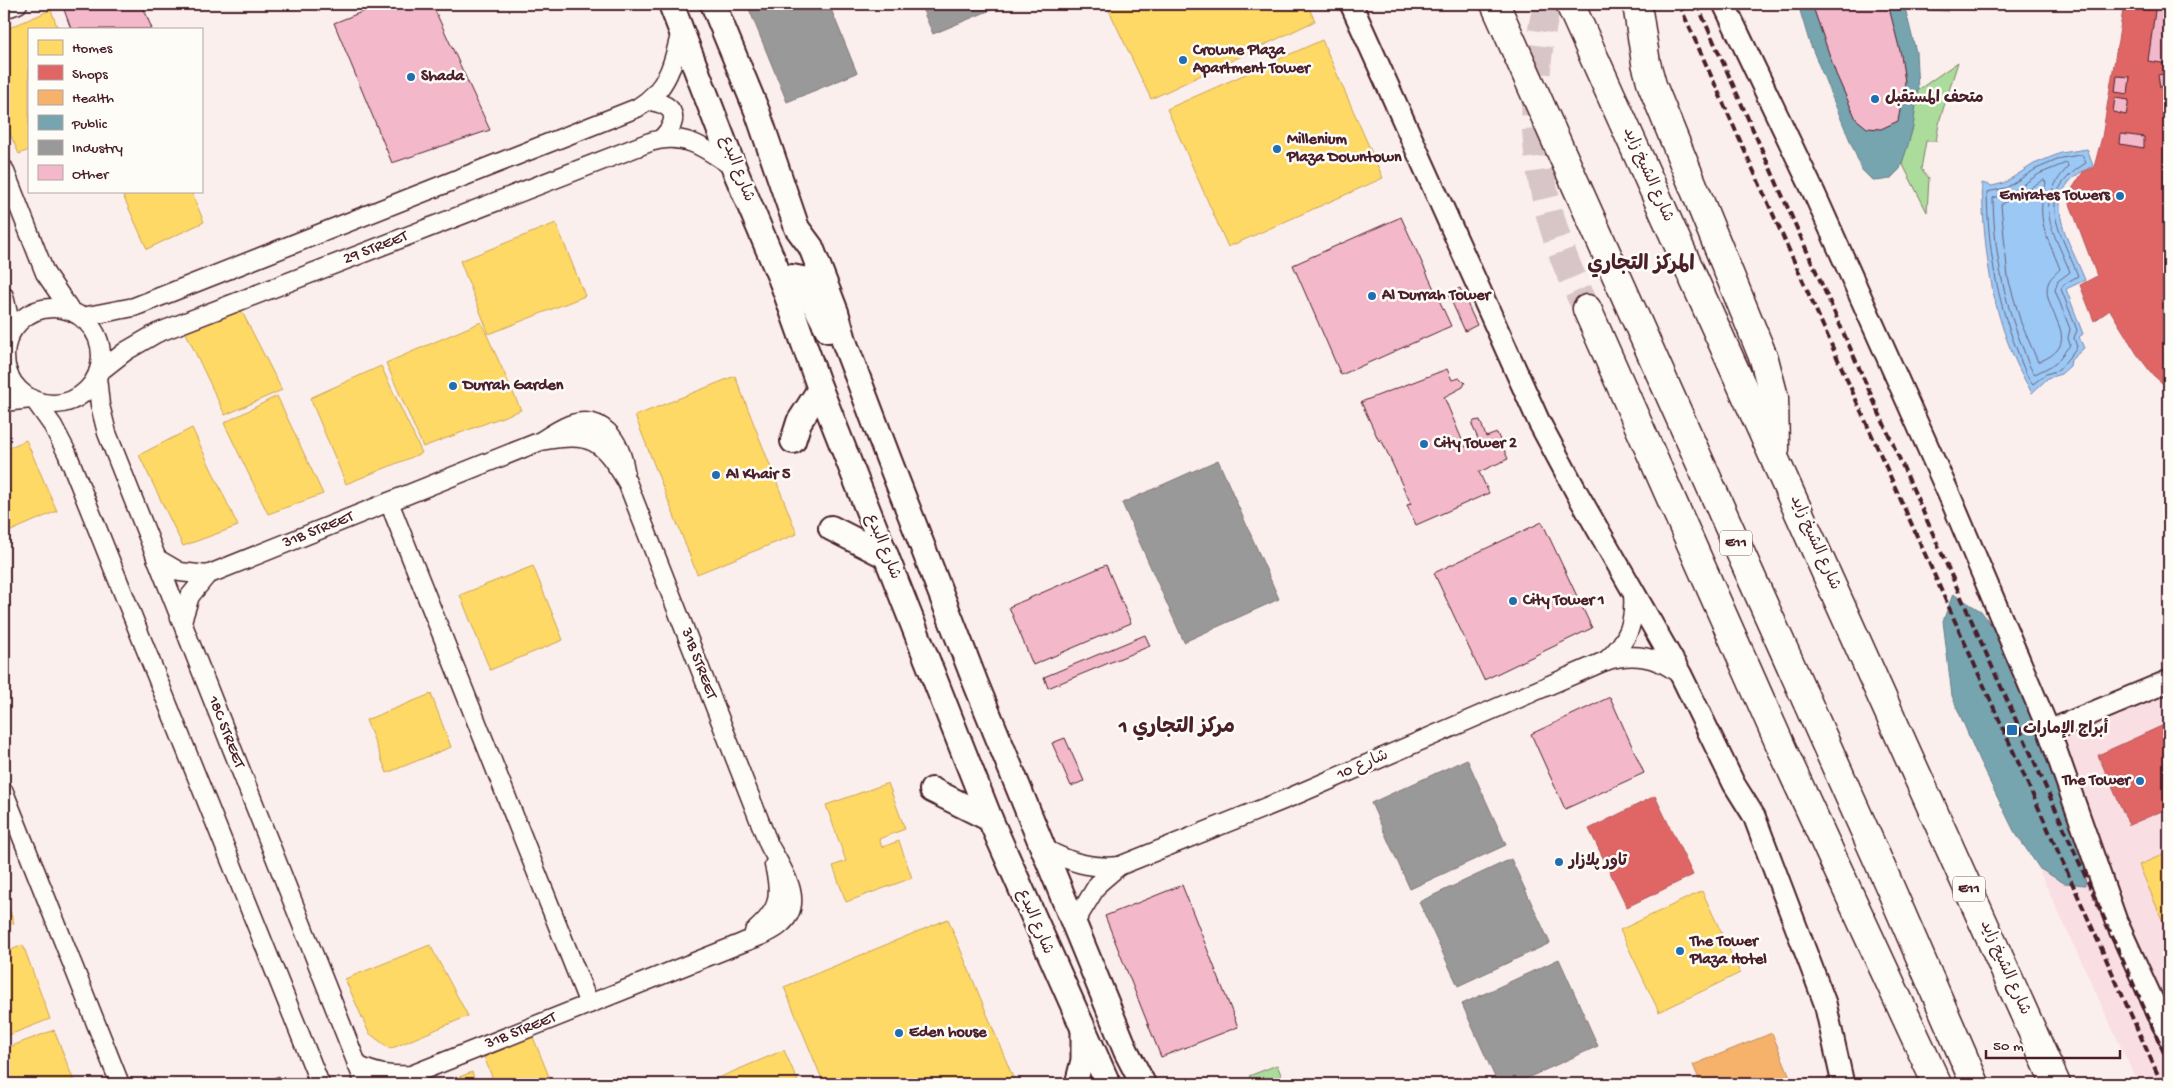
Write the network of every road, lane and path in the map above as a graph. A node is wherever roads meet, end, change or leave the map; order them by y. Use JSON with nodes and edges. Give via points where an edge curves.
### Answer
{"nodes":[{"id":1,"x":18,"y":4,"type":"edge"},
{"id":2,"x":671,"y":4,"type":"edge"},
{"id":3,"x":713,"y":4,"type":"edge"},
{"id":4,"x":1351,"y":4,"type":"edge"},
{"id":5,"x":1495,"y":4,"type":"edge"},
{"id":6,"x":1570,"y":4,"type":"edge"},
{"id":7,"x":1637,"y":4,"type":"edge"},
{"id":8,"x":1724,"y":4,"type":"edge"},
{"id":9,"x":4,"y":9,"type":"edge"},
{"id":10,"x":681,"y":30,"type":"junction"},
{"id":11,"x":649,"y":101,"type":"junction"},
{"id":12,"x":662,"y":138,"type":"junction"},
{"id":13,"x":734,"y":168,"type":"junction"},
{"id":14,"x":4,"y":169,"type":"edge"},
{"id":15,"x":782,"y":282,"type":"junction"},
{"id":16,"x":4,"y":296,"type":"edge"},
{"id":17,"x":1587,"y":309,"type":"tunnel mouth"},
{"id":18,"x":77,"y":314,"type":"junction"},
{"id":19,"x":8,"y":337,"type":"edge"},
{"id":20,"x":845,"y":344,"type":"junction"},
{"id":21,"x":98,"y":375,"type":"junction"},
{"id":22,"x":820,"y":389,"type":"junction"},
{"id":23,"x":34,"y":400,"type":"junction"},
{"id":24,"x":4,"y":402,"type":"edge"},
{"id":25,"x":793,"y":441,"type":"dead end"},
{"id":26,"x":1774,"y":455,"type":"junction"},
{"id":27,"x":389,"y":502,"type":"junction"},
{"id":28,"x":831,"y":528,"type":"dead end"},
{"id":29,"x":886,"y":556,"type":"junction"},
{"id":30,"x":156,"y":558,"type":"junction"},
{"id":31,"x":207,"y":575,"type":"junction"},
{"id":32,"x":1632,"y":588,"type":"junction"},
{"id":33,"x":182,"y":621,"type":"junction"},
{"id":34,"x":1605,"y":661,"type":"junction"},
{"id":35,"x":1681,"y":676,"type":"junction"},
{"id":36,"x":2169,"y":681,"type":"edge"},
{"id":37,"x":2049,"y":731,"type":"junction"},
{"id":38,"x":932,"y":790,"type":"dead end"},
{"id":39,"x":4,"y":792,"type":"edge"},
{"id":40,"x":990,"y":820,"type":"junction"},
{"id":41,"x":1045,"y":849,"type":"junction"},
{"id":42,"x":1119,"y":866,"type":"junction"},
{"id":43,"x":1075,"y":922,"type":"junction"},
{"id":44,"x":589,"y":1004,"type":"junction"},
{"id":45,"x":1082,"y":1030,"type":"junction"},
{"id":46,"x":2169,"y":1036,"type":"edge"},
{"id":47,"x":357,"y":1065,"type":"junction"},
{"id":48,"x":405,"y":1080,"type":"edge"},
{"id":49,"x":120,"y":1084,"type":"edge"},
{"id":50,"x":320,"y":1084,"type":"edge"},
{"id":51,"x":365,"y":1084,"type":"edge"},
{"id":52,"x":1076,"y":1084,"type":"edge"},
{"id":53,"x":1108,"y":1084,"type":"edge"},
{"id":54,"x":1143,"y":1084,"type":"edge"},
{"id":55,"x":1843,"y":1084,"type":"edge"},
{"id":56,"x":1937,"y":1084,"type":"edge"},
{"id":57,"x":1975,"y":1084,"type":"edge"},
{"id":58,"x":2056,"y":1084,"type":"edge"}],
"edges":[{"from":1,"to":9,"type":"street"},
{"from":2,"to":10,"type":"main road","name":"شارع البدع"},
{"from":3,"to":20,"type":"main road","via":[[757,111],[797,228],[811,247]]},
{"from":4,"to":32,"type":"street","via":[[1539,422]]},
{"from":5,"to":57,"type":"highway","number":"E11"},
{"from":6,"to":26,"type":"highway","name":"شارع الشيخ زايد","number":"E11"},
{"from":7,"to":26,"type":"highway","via":[[1652,85],[1712,226],[1767,369],[1776,416]]},
{"from":8,"to":37,"type":"street","via":[[1815,195],[1951,499]]},
{"from":10,"to":11,"type":"street","via":[[673,66]]},
{"from":10,"to":13,"type":"main road","name":"شارع البدع"},
{"from":11,"to":12,"type":"street","via":[[665,104],[674,118]]},
{"from":11,"to":18,"type":"street","via":[[134,307]]},
{"from":12,"to":13,"type":"street","name":"29 STREET","via":[[677,138],[705,148]]},
{"from":12,"to":21,"type":"street","name":"29 STREET","via":[[157,333],[126,351]]},
{"from":13,"to":15,"type":"main road","name":"شارع البدع"},
{"from":14,"to":18,"type":"street","via":[[45,273]]},
{"from":15,"to":20,"type":"main road","via":[[792,277],[802,279],[833,340]]},
{"from":15,"to":22,"type":"main road","name":"شارع البدع"},
{"from":16,"to":19,"type":"street"},
{"from":17,"to":56,"type":"highway","via":[[1783,751]]},
{"from":18,"to":19,"type":"street","via":[[53,308],[35,312],[19,322]]},
{"from":18,"to":21,"type":"street","via":[[98,337],[102,361]]},
{"from":19,"to":23,"type":"street","via":[[5,354],[8,372],[17,388]]},
{"from":20,"to":41,"type":"main road","via":[[976,684]]},
{"from":21,"to":23,"type":"street","via":[[91,387],[72,401],[60,404]]},
{"from":21,"to":30,"type":"street","name":"18C STREET","via":[[100,405],[107,433]]},
{"from":22,"to":25,"type":"main road","via":[[799,422]]},
{"from":22,"to":29,"type":"main road","name":"شارع البدع"},
{"from":23,"to":24,"type":"street"},
{"from":23,"to":50,"type":"street","via":[[67,453]]},
{"from":26,"to":58,"type":"highway","name":"شارع الشيخ زايد","number":"E11"},
{"from":27,"to":31,"type":"street","name":"31B STREET"},
{"from":27,"to":44,"type":"street"},
{"from":27,"to":44,"type":"street","name":"31B STREET","via":[[541,441],[571,424],[597,426],[617,443],[627,482],[769,846],[779,886],[777,904],[768,920],[742,944]]},
{"from":28,"to":29,"type":"main road"},
{"from":29,"to":40,"type":"main road","name":"شارع البدع"},
{"from":30,"to":31,"type":"street","name":"31B STREET","via":[[180,572]]},
{"from":30,"to":33,"type":"street","name":"18C STREET"},
{"from":31,"to":33,"type":"street","name":"31B STREET","via":[[190,596]]},
{"from":32,"to":34,"type":"street","name":"شارع 10","via":[[1632,623],[1621,644]]},
{"from":32,"to":35,"type":"street"},
{"from":33,"to":47,"type":"street","name":"18C STREET"},
{"from":34,"to":35,"type":"street","name":"شارع 10","via":[[1628,656],[1646,657],[1662,662]]},
{"from":34,"to":42,"type":"street","name":"شارع 10","via":[[1291,797]]},
{"from":35,"to":55,"type":"street","via":[[1734,784],[1754,816],[1825,1003]]},
{"from":36,"to":37,"type":"street"},
{"from":37,"to":46,"type":"street","via":[[2116,921]]},
{"from":38,"to":40,"type":"main road"},
{"from":39,"to":49,"type":"street"},
{"from":40,"to":45,"type":"main road","name":"شارع البدع"},
{"from":41,"to":42,"type":"street","name":"شارع 10","via":[[1079,865]]},
{"from":41,"to":43,"type":"main road"},
{"from":42,"to":43,"type":"street","name":"شارع 10","via":[[1098,884]]},
{"from":43,"to":54,"type":"main road","via":[[1126,1051]]},
{"from":44,"to":48,"type":"street","name":"31B STREET"},
{"from":45,"to":52,"type":"street","via":[[1082,1060]]},
{"from":45,"to":53,"type":"main road","name":"شارع البدع"},
{"from":47,"to":48,"type":"street","name":"31B STREET","via":[[374,1073]]},
{"from":47,"to":51,"type":"street","name":"18C STREET"}]}
